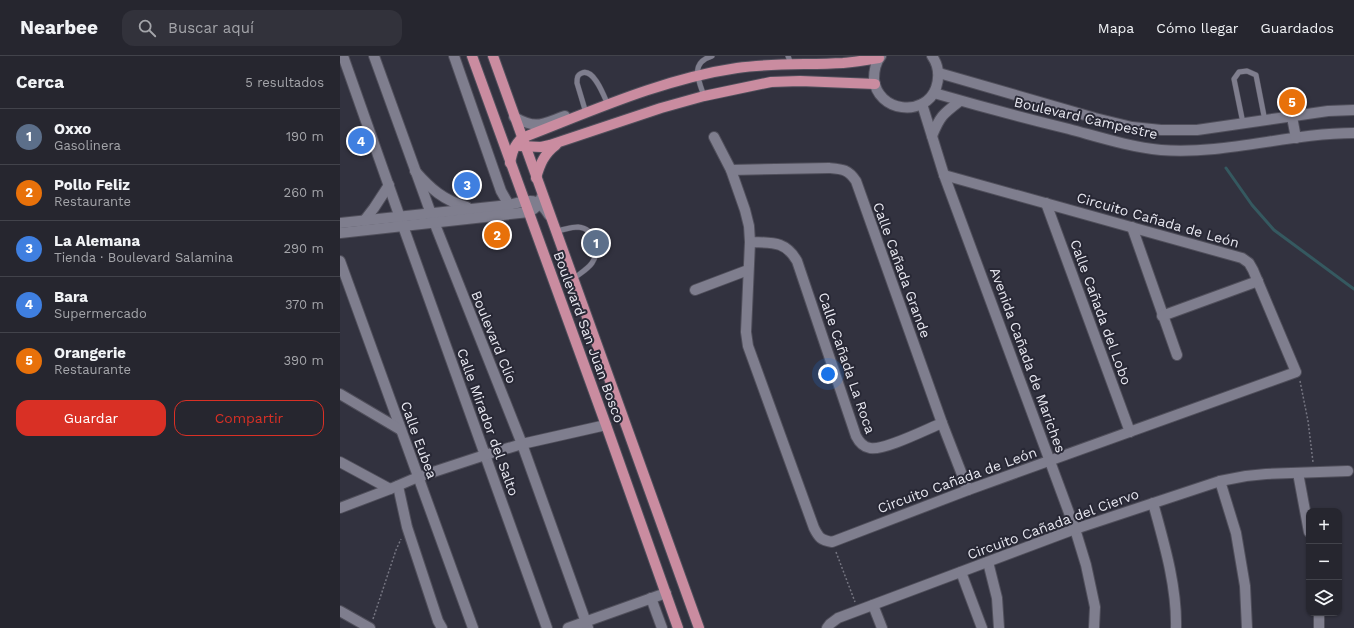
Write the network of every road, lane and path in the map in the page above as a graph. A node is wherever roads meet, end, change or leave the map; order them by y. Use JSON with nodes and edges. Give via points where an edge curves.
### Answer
{"nodes":[{"id":1,"x":343,"y":56,"type":"edge"},
{"id":2,"x":374,"y":56,"type":"edge"},
{"id":3,"x":454,"y":56,"type":"edge"},
{"id":4,"x":472,"y":56,"type":"edge"},
{"id":5,"x":493,"y":56,"type":"edge"},
{"id":6,"x":712,"y":56,"type":"edge"},
{"id":7,"x":932,"y":56,"type":"edge"},
{"id":8,"x":880,"y":57,"type":"edge"},
{"id":9,"x":847,"y":59,"type":"edge"},
{"id":10,"x":789,"y":60,"type":"edge"},
{"id":11,"x":812,"y":60,"type":"edge"},
{"id":12,"x":939,"y":73,"type":"junction"},
{"id":13,"x":697,"y":76,"type":"junction"},
{"id":14,"x":875,"y":84,"type":"junction"},
{"id":15,"x":934,"y":94,"type":"junction"},
{"id":16,"x":704,"y":96,"type":"junction"},
{"id":17,"x":508,"y":100,"type":"junction"},
{"id":18,"x":960,"y":101,"type":"junction"},
{"id":19,"x":922,"y":104,"type":"junction"},
{"id":20,"x":490,"y":105,"type":"junction"},
{"id":21,"x":608,"y":105,"type":"junction"},
{"id":22,"x":1354,"y":110,"type":"edge"},
{"id":23,"x":584,"y":114,"type":"junction"},
{"id":24,"x":514,"y":117,"type":"junction"},
{"id":25,"x":1292,"y":117,"type":"junction"},
{"id":26,"x":1265,"y":120,"type":"junction"},
{"id":27,"x":1243,"y":123,"type":"junction"},
{"id":28,"x":1354,"y":133,"type":"edge"},
{"id":29,"x":500,"y":134,"type":"junction"},
{"id":30,"x":932,"y":136,"type":"junction"},
{"id":31,"x":714,"y":137,"type":"dead end"},
{"id":32,"x":1296,"y":138,"type":"junction"},
{"id":33,"x":561,"y":141,"type":"junction"},
{"id":34,"x":521,"y":143,"type":"junction"},
{"id":35,"x":510,"y":163,"type":"junction"},
{"id":36,"x":731,"y":170,"type":"junction"},
{"id":37,"x":416,"y":171,"type":"junction"},
{"id":38,"x":944,"y":175,"type":"junction"},
{"id":39,"x":536,"y":178,"type":"junction"},
{"id":40,"x":389,"y":185,"type":"junction"},
{"id":41,"x":541,"y":191,"type":"junction"},
{"id":42,"x":524,"y":201,"type":"junction"},
{"id":43,"x":539,"y":203,"type":"junction"},
{"id":44,"x":1046,"y":203,"type":"junction"},
{"id":45,"x":509,"y":205,"type":"junction"},
{"id":46,"x":472,"y":209,"type":"junction"},
{"id":47,"x":530,"y":215,"type":"junction"},
{"id":48,"x":550,"y":217,"type":"junction"},
{"id":49,"x":432,"y":218,"type":"junction"},
{"id":50,"x":364,"y":221,"type":"junction"},
{"id":51,"x":401,"y":221,"type":"junction"},
{"id":52,"x":340,"y":223,"type":"edge"},
{"id":53,"x":1132,"y":227,"type":"junction"},
{"id":54,"x":555,"y":231,"type":"junction"},
{"id":55,"x":340,"y":233,"type":"edge"},
{"id":56,"x":750,"y":242,"type":"junction"},
{"id":57,"x":340,"y":261,"type":"edge"},
{"id":58,"x":748,"y":270,"type":"junction"},
{"id":59,"x":572,"y":280,"type":"junction"},
{"id":60,"x":1258,"y":281,"type":"junction"},
{"id":61,"x":695,"y":290,"type":"dead end"},
{"id":62,"x":1162,"y":316,"type":"junction"},
{"id":63,"x":1177,"y":355,"type":"dead end"},
{"id":64,"x":1296,"y":372,"type":"junction"},
{"id":65,"x":340,"y":394,"type":"edge"},
{"id":66,"x":942,"y":423,"type":"junction"},
{"id":67,"x":606,"y":425,"type":"junction"},
{"id":68,"x":401,"y":430,"type":"junction"},
{"id":69,"x":1130,"y":432,"type":"junction"},
{"id":70,"x":522,"y":444,"type":"junction"},
{"id":71,"x":485,"y":455,"type":"junction"},
{"id":72,"x":1050,"y":461,"type":"junction"},
{"id":73,"x":340,"y":462,"type":"edge"},
{"id":74,"x":1348,"y":471,"type":"dead end"},
{"id":75,"x":1314,"y":472,"type":"junction"},
{"id":76,"x":1298,"y":473,"type":"junction"},
{"id":77,"x":418,"y":477,"type":"junction"},
{"id":78,"x":1220,"y":481,"type":"junction"},
{"id":79,"x":394,"y":488,"type":"junction"},
{"id":80,"x":968,"y":490,"type":"junction"},
{"id":81,"x":1153,"y":503,"type":"junction"},
{"id":82,"x":340,"y":508,"type":"edge"},
{"id":83,"x":1306,"y":516,"type":"edge"},
{"id":84,"x":407,"y":527,"type":"junction"},
{"id":85,"x":1075,"y":529,"type":"junction"},
{"id":86,"x":832,"y":542,"type":"junction"},
{"id":87,"x":988,"y":562,"type":"junction"},
{"id":88,"x":961,"y":572,"type":"junction"},
{"id":89,"x":666,"y":593,"type":"junction"},
{"id":90,"x":651,"y":598,"type":"junction"},
{"id":91,"x":873,"y":605,"type":"junction"},
{"id":92,"x":859,"y":610,"type":"junction"},
{"id":93,"x":340,"y":612,"type":"edge"},
{"id":94,"x":1319,"y":616,"type":"edge"},
{"id":95,"x":587,"y":625,"type":"edge"},
{"id":96,"x":370,"y":628,"type":"edge"},
{"id":97,"x":442,"y":628,"type":"edge"},
{"id":98,"x":473,"y":628,"type":"edge"},
{"id":99,"x":547,"y":628,"type":"edge"},
{"id":100,"x":568,"y":628,"type":"edge"},
{"id":101,"x":662,"y":628,"type":"edge"},
{"id":102,"x":678,"y":628,"type":"edge"},
{"id":103,"x":699,"y":628,"type":"edge"},
{"id":104,"x":827,"y":628,"type":"edge"},
{"id":105,"x":882,"y":628,"type":"edge"},
{"id":106,"x":982,"y":628,"type":"edge"},
{"id":107,"x":999,"y":628,"type":"edge"},
{"id":108,"x":1094,"y":628,"type":"edge"},
{"id":109,"x":1176,"y":628,"type":"edge"},
{"id":110,"x":1247,"y":628,"type":"edge"},
{"id":111,"x":1319,"y":628,"type":"edge"}],
"edges":[{"from":1,"to":40,"type":"street","name":"Calle Mirador del Salto"},
{"from":2,"to":37,"type":"street","name":"Boulevard Clío"},
{"from":3,"to":45,"type":"street"},
{"from":4,"to":20,"type":"main road","name":"Boulevard San Juan Bosco"},
{"from":5,"to":17,"type":"main road","name":"Boulevard San Juan Bosco"},
{"from":6,"to":13,"type":"lane","via":[[704,59],[698,67]]},
{"from":7,"to":12,"type":"street"},
{"from":8,"to":9,"type":"main road"},
{"from":8,"to":14,"type":"street","via":[[874,71]]},
{"from":9,"to":11,"type":"main road"},
{"from":10,"to":11,"type":"main road"},
{"from":10,"to":13,"type":"main road"},
{"from":12,"to":15,"type":"street"},
{"from":12,"to":27,"type":"street","name":"Boulevard Campestre","via":[[1132,127],[1197,130]]},
{"from":13,"to":16,"type":"lane"},
{"from":13,"to":21,"type":"main road","via":[[672,82]]},
{"from":14,"to":16,"type":"main road","via":[[771,82]]},
{"from":14,"to":19,"type":"street","via":[[882,97],[894,106],[904,108]]},
{"from":15,"to":18,"type":"street","name":"Boulevard Campestre"},
{"from":15,"to":19,"type":"street"},
{"from":16,"to":33,"type":"main road"},
{"from":17,"to":20,"type":"main road","via":[[504,112],[494,110]]},
{"from":17,"to":24,"type":"main road","name":"Boulevard San Juan Bosco"},
{"from":18,"to":30,"type":"street","via":[[939,119]]},
{"from":18,"to":32,"type":"street","name":"Boulevard Campestre","via":[[1126,144],[1160,150],[1202,150]]},
{"from":19,"to":30,"type":"street","name":"Avenida Cañada de Mariches"},
{"from":20,"to":29,"type":"main road","name":"Boulevard San Juan Bosco"},
{"from":21,"to":23,"type":"main road"},
{"from":21,"to":23,"type":"lane","via":[[590,73],[579,74],[577,83]]},
{"from":22,"to":25,"type":"street","name":"Boulevard Campestre"},
{"from":23,"to":24,"type":"street","via":[[570,114],[533,126]]},
{"from":23,"to":34,"type":"main road"},
{"from":24,"to":34,"type":"main road","name":"Boulevard San Juan Bosco"},
{"from":25,"to":26,"type":"street","name":"Boulevard Campestre"},
{"from":25,"to":32,"type":"street"},
{"from":26,"to":27,"type":"street","name":"Boulevard Campestre"},
{"from":26,"to":27,"type":"lane","via":[[1256,75],[1247,71],[1239,72],[1234,79]]},
{"from":28,"to":32,"type":"street","name":"Boulevard Campestre"},
{"from":29,"to":34,"type":"main road"},
{"from":29,"to":35,"type":"main road","name":"Boulevard San Juan Bosco"},
{"from":30,"to":38,"type":"street","name":"Avenida Cañada de Mariches"},
{"from":31,"to":36,"type":"street"},
{"from":33,"to":34,"type":"main road","via":[[541,147]]},
{"from":33,"to":39,"type":"main road","via":[[544,157]]},
{"from":34,"to":35,"type":"main road","via":[[512,150]]},
{"from":34,"to":39,"type":"main road","name":"Boulevard San Juan Bosco"},
{"from":35,"to":42,"type":"main road","name":"Boulevard San Juan Bosco"},
{"from":36,"to":56,"type":"street","via":[[745,210]]},
{"from":36,"to":66,"type":"street","name":"Calle Cañada Grande","via":[[829,168],[851,173]]},
{"from":37,"to":46,"type":"street","via":[[436,193],[455,204]]},
{"from":37,"to":49,"type":"street","name":"Boulevard Clío"},
{"from":38,"to":44,"type":"street","name":"Circuito Cañada de León"},
{"from":38,"to":72,"type":"street","name":"Avenida Cañada de Mariches"},
{"from":39,"to":41,"type":"main road","name":"Boulevard San Juan Bosco"},
{"from":40,"to":50,"type":"street"},
{"from":40,"to":51,"type":"street","name":"Calle Mirador del Salto"},
{"from":41,"to":43,"type":"street"},
{"from":41,"to":48,"type":"main road","name":"Boulevard San Juan Bosco"},
{"from":42,"to":43,"type":"street"},
{"from":42,"to":45,"type":"street"},
{"from":42,"to":47,"type":"main road","name":"Boulevard San Juan Bosco"},
{"from":43,"to":47,"type":"street"},
{"from":43,"to":48,"type":"street"},
{"from":44,"to":53,"type":"street","name":"Circuito Cañada de León"},
{"from":44,"to":69,"type":"street","name":"Calle Cañada del Lobo"},
{"from":45,"to":46,"type":"street"},
{"from":46,"to":49,"type":"street"},
{"from":47,"to":48,"type":"main road","via":[[538,211]]},
{"from":47,"to":49,"type":"street"},
{"from":47,"to":67,"type":"main road","name":"Boulevard San Juan Bosco"},
{"from":48,"to":54,"type":"main road","name":"Boulevard San Juan Bosco"},
{"from":49,"to":51,"type":"street"},
{"from":49,"to":70,"type":"street","name":"Boulevard Clío"},
{"from":50,"to":51,"type":"street"},
{"from":50,"to":52,"type":"street"},
{"from":51,"to":55,"type":"street"},
{"from":51,"to":71,"type":"street","name":"Calle Mirador del Salto"},
{"from":53,"to":60,"type":"street","name":"Circuito Cañada de León","via":[[1242,258],[1249,263]]},
{"from":53,"to":62,"type":"street"},
{"from":54,"to":59,"type":"main road","name":"Boulevard San Juan Bosco"},
{"from":54,"to":59,"type":"lane","via":[[578,227],[589,231],[596,242],[592,264]]},
{"from":56,"to":58,"type":"street"},
{"from":56,"to":66,"type":"street","name":"Calle Cañada La Roca","via":[[784,246],[792,252],[797,261],[856,436],[861,444],[870,448],[882,448]]},
{"from":57,"to":68,"type":"street","name":"Calle Eubea"},
{"from":58,"to":61,"type":"street"},
{"from":58,"to":86,"type":"street","via":[[748,346],[814,528],[824,541]]},
{"from":59,"to":103,"type":"main road","name":"Boulevard San Juan Bosco"},
{"from":60,"to":62,"type":"street"},
{"from":60,"to":64,"type":"street","name":"Circuito Cañada de León"},
{"from":62,"to":63,"type":"street"},
{"from":64,"to":69,"type":"street","name":"Circuito Cañada de León"},
{"from":64,"to":75,"type":"path","via":[[1308,421]]},
{"from":65,"to":68,"type":"street"},
{"from":66,"to":80,"type":"street","name":"Calle Cañada Grande"},
{"from":67,"to":70,"type":"street"},
{"from":67,"to":89,"type":"main road","name":"Boulevard San Juan Bosco"},
{"from":68,"to":77,"type":"street","name":"Calle Eubea"},
{"from":69,"to":72,"type":"street","name":"Circuito Cañada de León"},
{"from":70,"to":71,"type":"street"},
{"from":70,"to":95,"type":"street","name":"Boulevard Clío"},
{"from":71,"to":77,"type":"street"},
{"from":71,"to":99,"type":"street","name":"Calle Mirador del Salto"},
{"from":72,"to":80,"type":"street","name":"Circuito Cañada de León"},
{"from":72,"to":85,"type":"street","name":"Avenida Cañada de Mariches"},
{"from":73,"to":79,"type":"street"},
{"from":74,"to":75,"type":"street","name":"Circuito Cañada del Ciervo"},
{"from":75,"to":76,"type":"street","name":"Circuito Cañada del Ciervo"},
{"from":76,"to":78,"type":"street","name":"Circuito Cañada del Ciervo","via":[[1253,475]]},
{"from":76,"to":83,"type":"street"},
{"from":77,"to":79,"type":"street"},
{"from":77,"to":98,"type":"street","name":"Calle Eubea"},
{"from":78,"to":81,"type":"street","name":"Circuito Cañada del Ciervo"},
{"from":78,"to":110,"type":"street","via":[[1236,533],[1245,586]]},
{"from":79,"to":82,"type":"street"},
{"from":79,"to":84,"type":"street"},
{"from":80,"to":86,"type":"street","name":"Circuito Cañada de León"},
{"from":81,"to":85,"type":"street","name":"Circuito Cañada del Ciervo"},
{"from":81,"to":109,"type":"street","via":[[1171,572]]},
{"from":84,"to":96,"type":"path","via":[[396,550]]},
{"from":84,"to":97,"type":"street"},
{"from":85,"to":87,"type":"street","name":"Circuito Cañada del Ciervo"},
{"from":85,"to":108,"type":"street","name":"Avenida Cañada de Mariches","via":[[1095,607]]},
{"from":86,"to":92,"type":"path"},
{"from":87,"to":88,"type":"street","name":"Circuito Cañada del Ciervo"},
{"from":87,"to":107,"type":"street"},
{"from":88,"to":91,"type":"street","name":"Circuito Cañada del Ciervo"},
{"from":88,"to":106,"type":"street"},
{"from":89,"to":90,"type":"street"},
{"from":89,"to":102,"type":"main road","name":"Boulevard San Juan Bosco"},
{"from":90,"to":95,"type":"street"},
{"from":90,"to":101,"type":"street"},
{"from":91,"to":92,"type":"street","name":"Circuito Cañada del Ciervo"},
{"from":91,"to":105,"type":"street"},
{"from":92,"to":104,"type":"street","name":"Circuito Cañada del Ciervo","via":[[838,618]]},
{"from":93,"to":96,"type":"street"},
{"from":94,"to":111,"type":"street"},
{"from":95,"to":100,"type":"street"}]}
